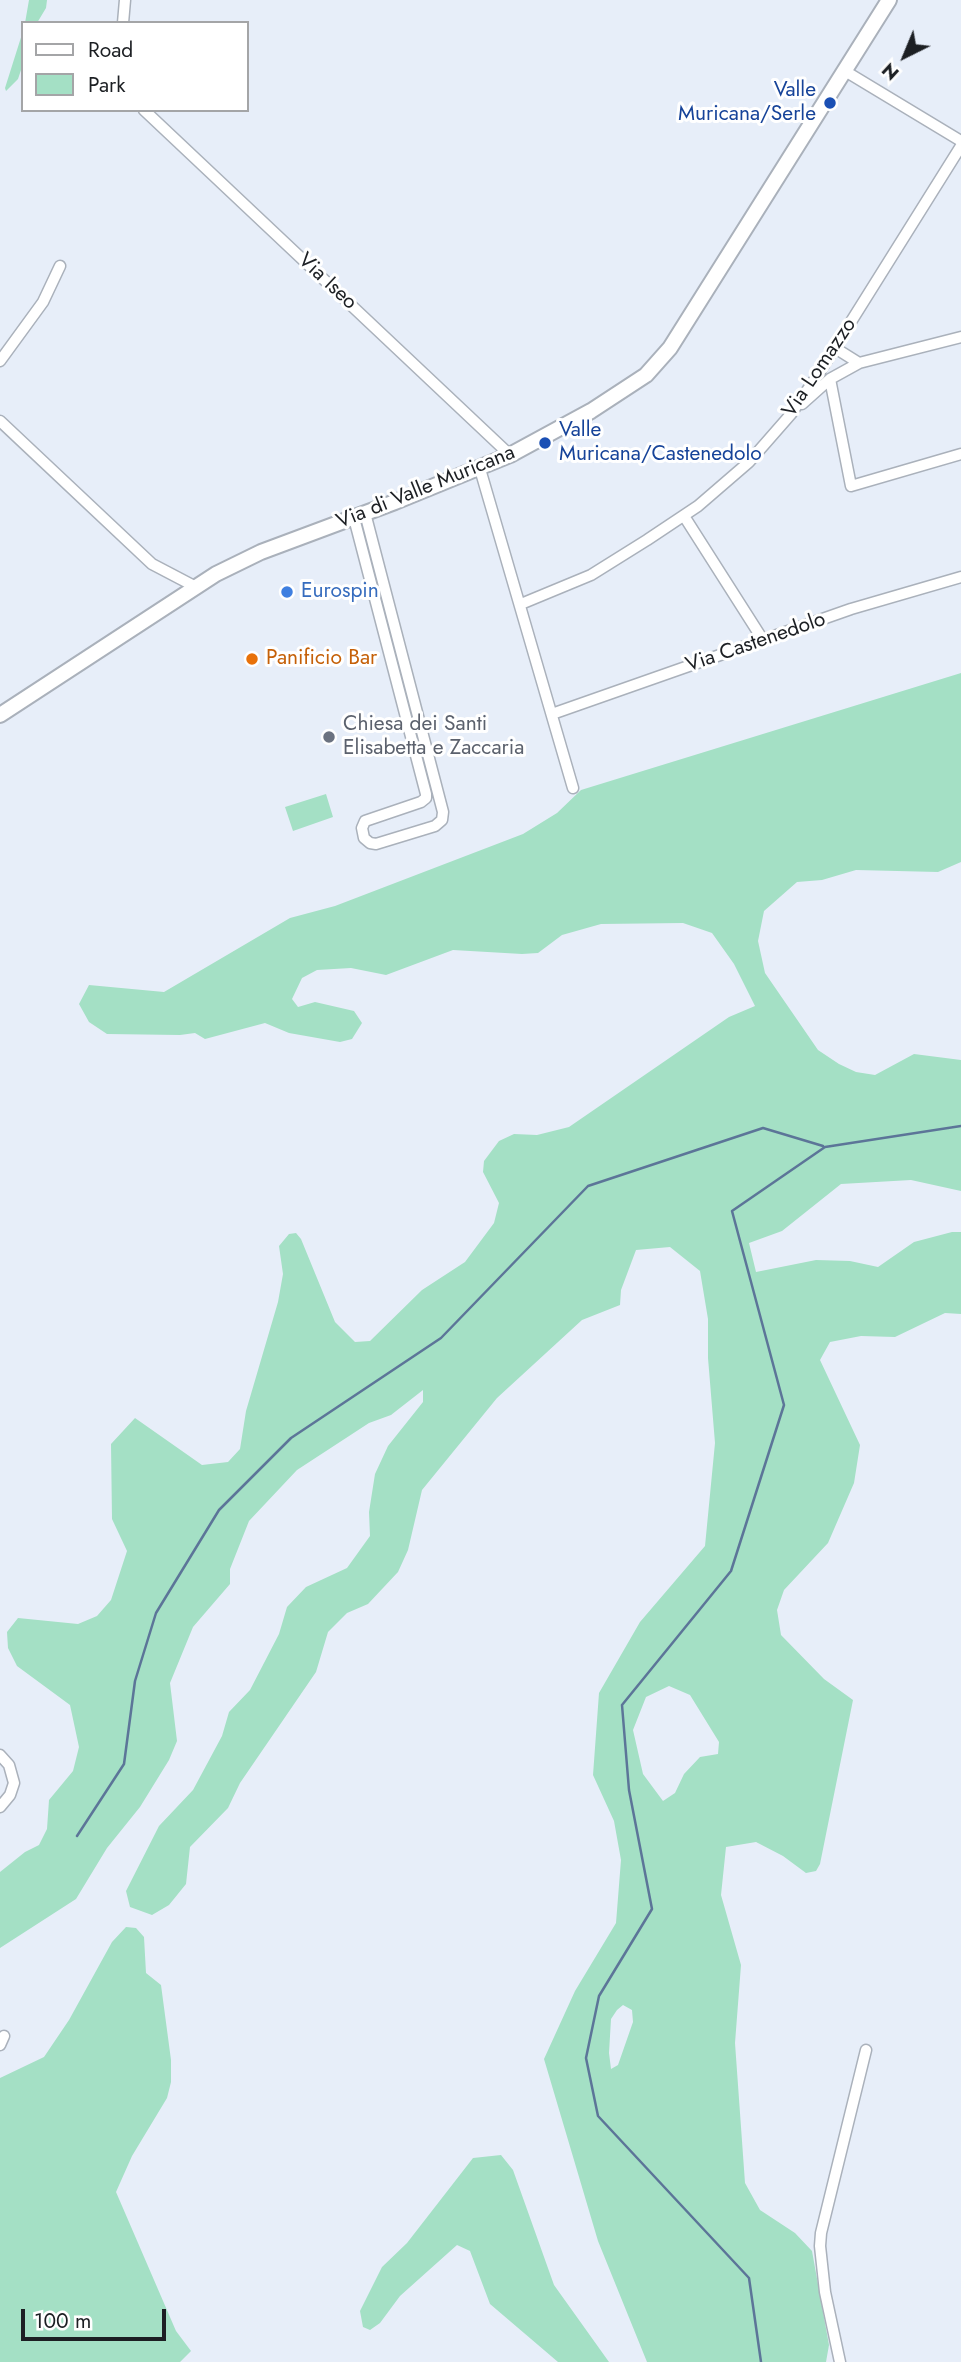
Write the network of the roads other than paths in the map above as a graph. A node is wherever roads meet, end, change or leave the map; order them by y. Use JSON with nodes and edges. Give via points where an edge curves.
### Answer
{"nodes":[{"id":1,"x":125,"y":0,"type":"edge"},
{"id":2,"x":889,"y":0,"type":"edge"},
{"id":3,"x":124,"y":21,"type":"edge"},
{"id":4,"x":845,"y":71,"type":"junction"},
{"id":5,"x":146,"y":112,"type":"edge"},
{"id":6,"x":961,"y":144,"type":"edge"},
{"id":7,"x":60,"y":266,"type":"dead end"},
{"id":8,"x":961,"y":337,"type":"edge"},
{"id":9,"x":835,"y":348,"type":"junction"},
{"id":10,"x":0,"y":361,"type":"edge"},
{"id":11,"x":859,"y":363,"type":"junction"},
{"id":12,"x":830,"y":379,"type":"junction"},
{"id":13,"x":791,"y":414,"type":"junction"},
{"id":14,"x":0,"y":421,"type":"edge"},
{"id":15,"x":961,"y":454,"type":"edge"},
{"id":16,"x":510,"y":455,"type":"junction"},
{"id":17,"x":480,"y":469,"type":"junction"},
{"id":18,"x":359,"y":516,"type":"junction"},
{"id":19,"x":684,"y":516,"type":"junction"},
{"id":20,"x":961,"y":577,"type":"edge"},
{"id":21,"x":194,"y":586,"type":"junction"},
{"id":22,"x":521,"y":604,"type":"junction"},
{"id":23,"x":763,"y":640,"type":"junction"},
{"id":24,"x":552,"y":714,"type":"junction"},
{"id":25,"x":0,"y":715,"type":"edge"},
{"id":26,"x":573,"y":788,"type":"dead end"},
{"id":27,"x":0,"y":1755,"type":"edge"},
{"id":28,"x":0,"y":1807,"type":"edge"},
{"id":29,"x":866,"y":2050,"type":"dead end"},
{"id":30,"x":840,"y":2362,"type":"edge"}],
"edges":[{"from":1,"to":3,"type":"street"},
{"from":2,"to":4,"type":"street","name":"Via di Valle Muricana"},
{"from":4,"to":6,"type":"street"},
{"from":4,"to":16,"type":"street","name":"Via di Valle Muricana","via":[[662,358],[603,403]]},
{"from":5,"to":16,"type":"street","name":"Via Iseo"},
{"from":6,"to":9,"type":"street","name":"Via Lomazzo"},
{"from":7,"to":10,"type":"street","via":[[43,302]]},
{"from":8,"to":11,"type":"street"},
{"from":9,"to":11,"type":"street"},
{"from":9,"to":13,"type":"street","name":"Via Lomazzo"},
{"from":11,"to":12,"type":"street"},
{"from":12,"to":13,"type":"street"},
{"from":12,"to":15,"type":"street","via":[[851,486]]},
{"from":13,"to":19,"type":"street","name":"Via Lomazzo","via":[[749,462]]},
{"from":14,"to":21,"type":"street","via":[[152,564]]},
{"from":16,"to":17,"type":"street","name":"Via di Valle Muricana"},
{"from":17,"to":18,"type":"street","name":"Via di Valle Muricana"},
{"from":17,"to":22,"type":"street"},
{"from":18,"to":18,"type":"street","via":[[426,796],[421,802],[365,821],[364,838],[376,845],[435,826],[443,812]]},
{"from":18,"to":21,"type":"street","name":"Via di Valle Muricana","via":[[261,552]]},
{"from":19,"to":22,"type":"street","name":"Via Lomazzo","via":[[591,575]]},
{"from":19,"to":23,"type":"street"},
{"from":20,"to":23,"type":"street","name":"Via Castenedolo"},
{"from":21,"to":25,"type":"street","name":"Via di Valle Muricana"},
{"from":22,"to":24,"type":"street"},
{"from":23,"to":24,"type":"street","name":"Via Castenedolo"},
{"from":24,"to":26,"type":"street"},
{"from":27,"to":28,"type":"street","via":[[9,1765],[14,1783]]},
{"from":29,"to":30,"type":"street","via":[[821,2232],[820,2259]]}]}
